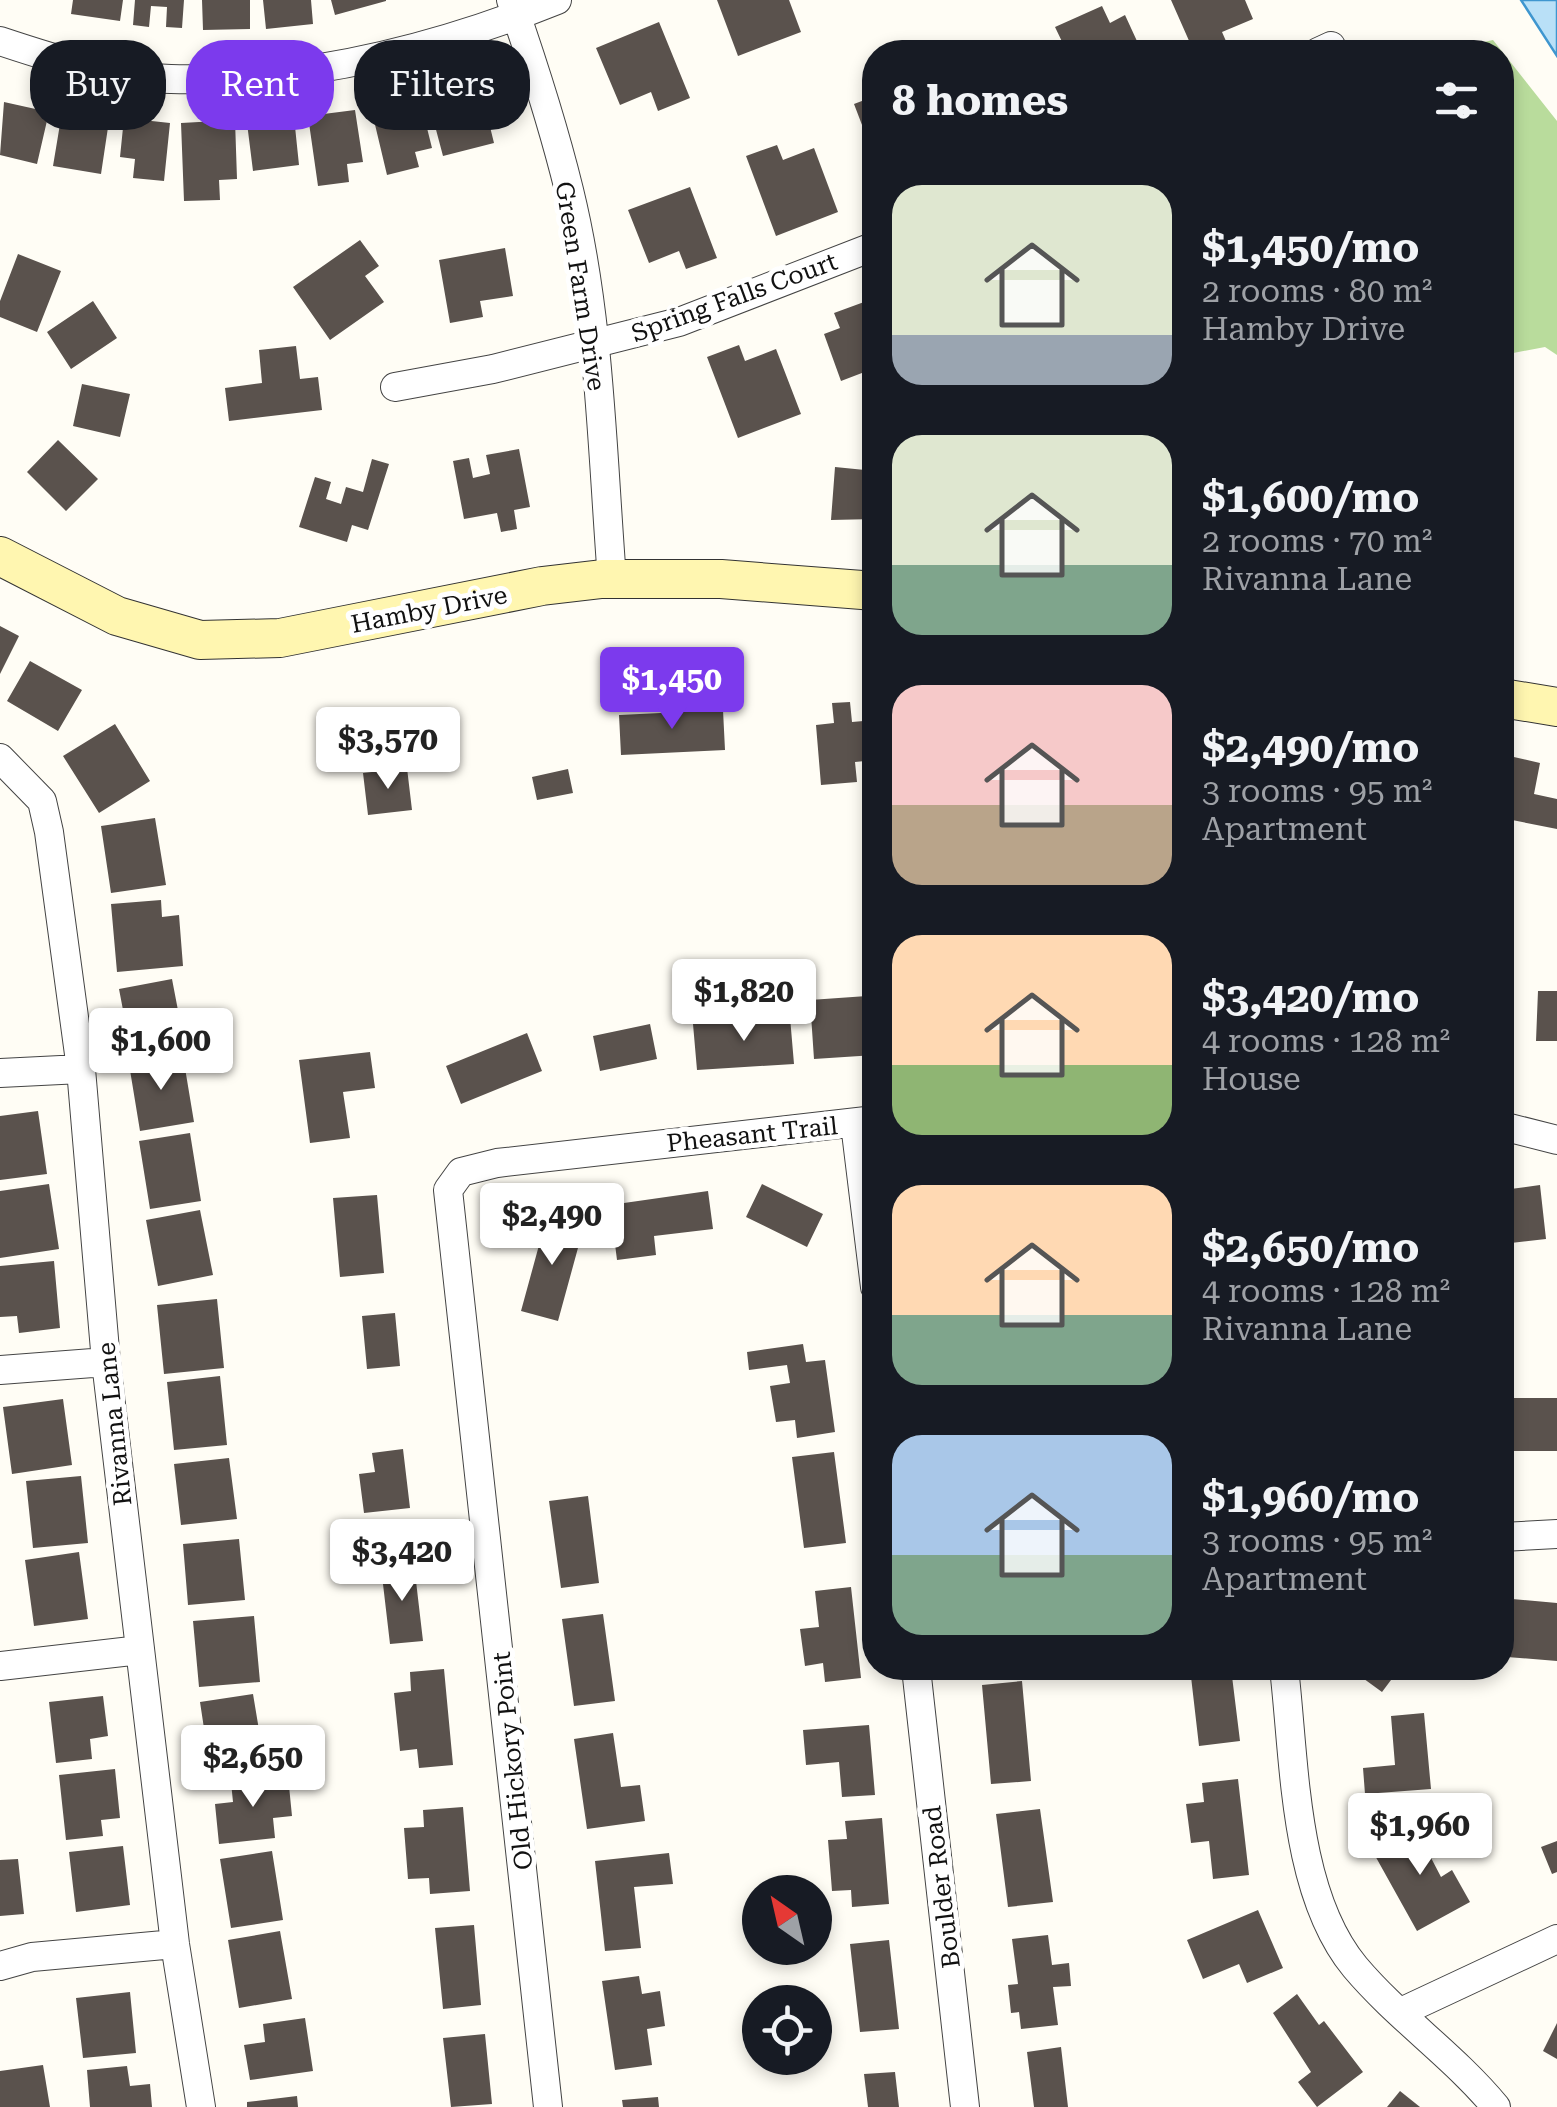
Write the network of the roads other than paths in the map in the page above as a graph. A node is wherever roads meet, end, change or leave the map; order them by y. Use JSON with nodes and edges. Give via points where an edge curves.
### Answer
{"nodes":[{"id":1,"x":557,"y":0,"type":"edge"},
{"id":2,"x":514,"y":8,"type":"edge"},
{"id":3,"x":0,"y":41,"type":"edge"},
{"id":4,"x":862,"y":251,"type":"edge"},
{"id":5,"x":592,"y":346,"type":"junction"},
{"id":6,"x":395,"y":387,"type":"dead end"},
{"id":7,"x":0,"y":556,"type":"edge"},
{"id":8,"x":612,"y":579,"type":"junction"},
{"id":9,"x":862,"y":590,"type":"edge"},
{"id":10,"x":1514,"y":700,"type":"edge"},
{"id":11,"x":1557,"y":707,"type":"edge"},
{"id":12,"x":0,"y":758,"type":"edge"},
{"id":13,"x":81,"y":1069,"type":"junction"},
{"id":14,"x":0,"y":1073,"type":"edge"},
{"id":15,"x":862,"y":1122,"type":"edge"},
{"id":16,"x":1514,"y":1129,"type":"edge"},
{"id":17,"x":1557,"y":1140,"type":"edge"},
{"id":18,"x":453,"y":1177,"type":"joint"},
{"id":19,"x":106,"y":1362,"type":"junction"},
{"id":20,"x":0,"y":1370,"type":"edge"},
{"id":21,"x":1557,"y":1534,"type":"edge"},
{"id":22,"x":1514,"y":1536,"type":"edge"},
{"id":23,"x":140,"y":1650,"type":"junction"},
{"id":24,"x":0,"y":1666,"type":"edge"},
{"id":25,"x":917,"y":1680,"type":"edge"},
{"id":26,"x":1286,"y":1680,"type":"edge"},
{"id":27,"x":1557,"y":1940,"type":"edge"},
{"id":28,"x":175,"y":1944,"type":"junction"},
{"id":29,"x":0,"y":1966,"type":"edge"},
{"id":30,"x":1401,"y":2012,"type":"junction"},
{"id":31,"x":201,"y":2107,"type":"edge"},
{"id":32,"x":548,"y":2107,"type":"edge"},
{"id":33,"x":965,"y":2107,"type":"edge"},
{"id":34,"x":1496,"y":2107,"type":"edge"}],
"edges":[{"from":1,"to":2,"type":"street"},
{"from":2,"to":3,"type":"street","via":[[375,60],[274,74],[168,80],[69,64]]},
{"from":2,"to":5,"type":"street","name":"Green Farm Drive","via":[[570,193]]},
{"from":4,"to":5,"type":"street","name":"Spring Falls Court","via":[[680,322]]},
{"from":5,"to":6,"type":"street","name":"Spring Falls Court"},
{"from":5,"to":8,"type":"street","name":"Green Farm Drive"},
{"from":7,"to":8,"type":"street","name":"Hamby Drive","via":[[117,616],[200,640],[280,638],[542,586]]},
{"from":8,"to":9,"type":"street","name":"Hamby Drive"},
{"from":10,"to":11,"type":"street"},
{"from":12,"to":13,"type":"street","name":"Rivanna Lane","via":[[42,801]]},
{"from":13,"to":14,"type":"street"},
{"from":13,"to":19,"type":"street","name":"Rivanna Lane"},
{"from":15,"to":18,"type":"street","name":"Pheasant Trail","via":[[497,1163]]},
{"from":16,"to":17,"type":"street"},
{"from":18,"to":32,"type":"street","name":"Old Hickory Point","via":[[448,1190]]},
{"from":19,"to":20,"type":"street"},
{"from":19,"to":23,"type":"street","name":"Rivanna Lane"},
{"from":21,"to":22,"type":"street"},
{"from":23,"to":24,"type":"street"},
{"from":23,"to":28,"type":"street","name":"Rivanna Lane"},
{"from":25,"to":33,"type":"street","name":"Boulder Road"},
{"from":26,"to":30,"type":"street","via":[[1314,1889],[1348,1958]]},
{"from":27,"to":30,"type":"street"},
{"from":28,"to":29,"type":"street"},
{"from":28,"to":31,"type":"street","name":"Rivanna Lane"},
{"from":30,"to":34,"type":"street"}]}
